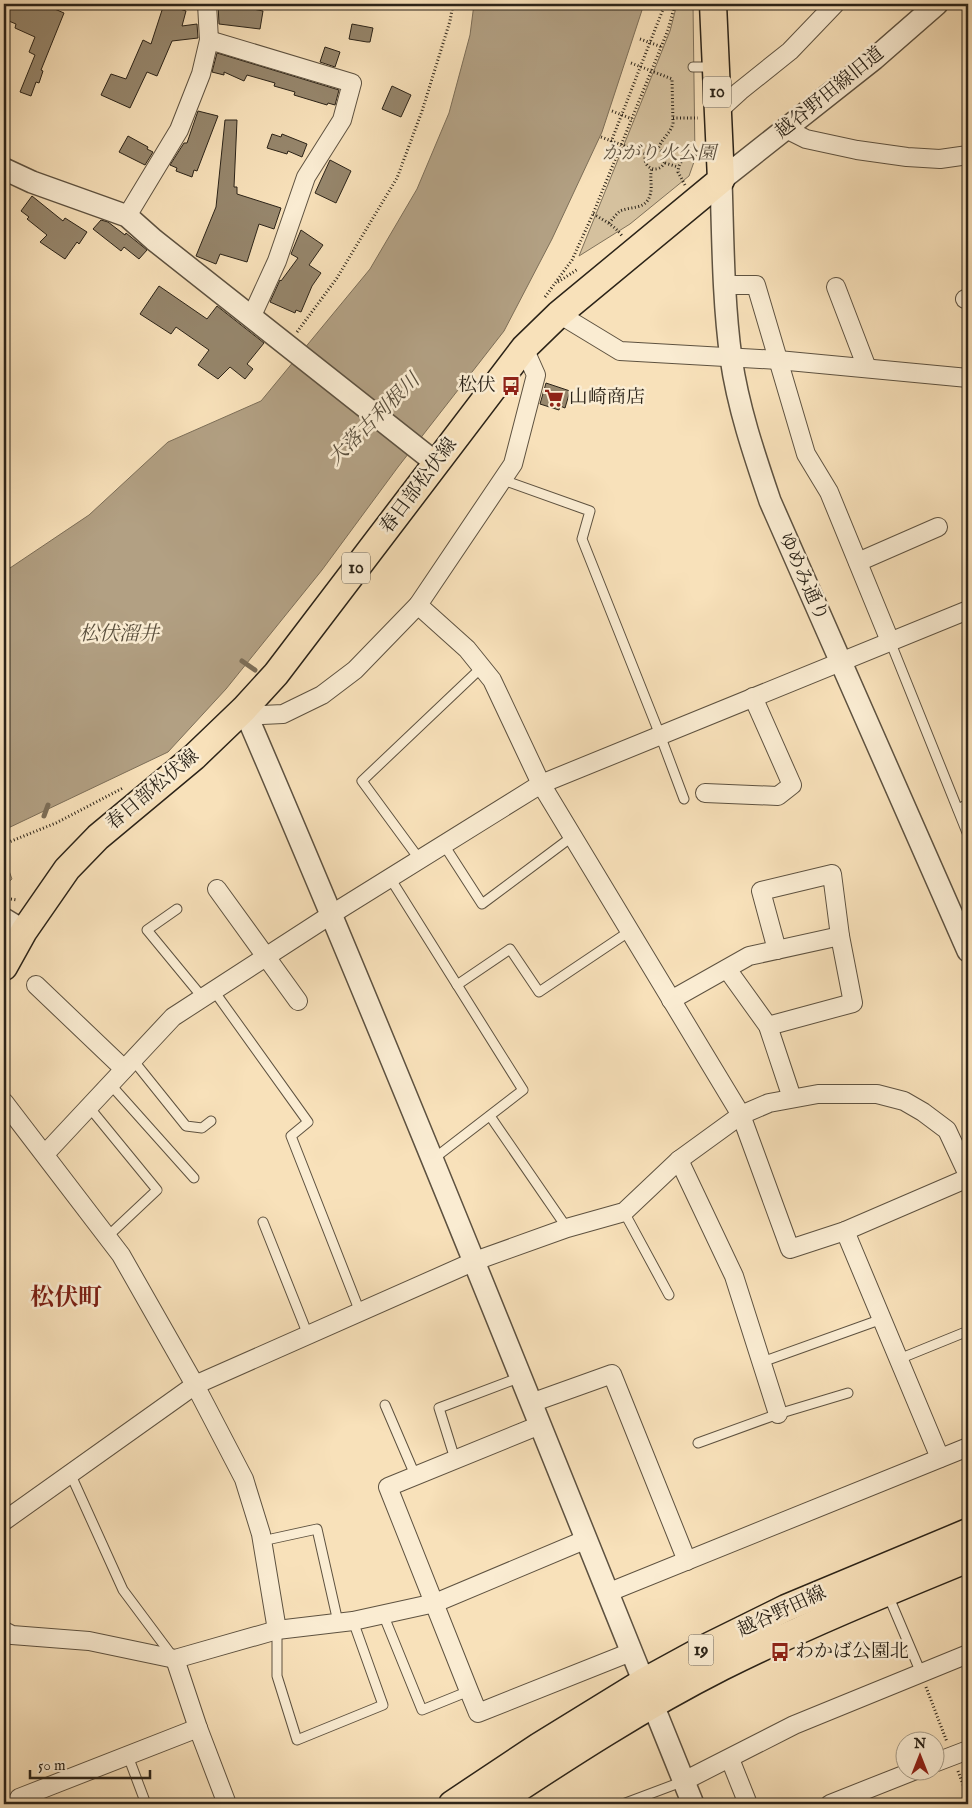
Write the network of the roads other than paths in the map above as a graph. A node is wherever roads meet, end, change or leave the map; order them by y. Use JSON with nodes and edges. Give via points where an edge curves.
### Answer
{"nodes":[{"id":1,"x":207,"y":4,"type":"edge"},
{"id":2,"x":713,"y":4,"type":"edge"},
{"id":3,"x":835,"y":4,"type":"edge"},
{"id":4,"x":937,"y":4,"type":"edge"},
{"id":5,"x":210,"y":40,"type":"junction"},
{"id":6,"x":710,"y":115,"type":"junction"},
{"id":7,"x":786,"y":129,"type":"junction"},
{"id":8,"x":968,"y":155,"type":"edge"},
{"id":9,"x":720,"y":168,"type":"junction"},
{"id":10,"x":4,"y":169,"type":"edge"},
{"id":11,"x":127,"y":216,"type":"junction"},
{"id":12,"x":725,"y":285,"type":"junction"},
{"id":13,"x":836,"y":287,"type":"dead end"},
{"id":14,"x":559,"y":314,"type":"junction"},
{"id":15,"x":250,"y":316,"type":"junction"},
{"id":16,"x":524,"y":348,"type":"junction"},
{"id":17,"x":731,"y":359,"type":"junction"},
{"id":18,"x":778,"y":360,"type":"junction"},
{"id":19,"x":867,"y":368,"type":"junction"},
{"id":20,"x":968,"y":378,"type":"edge"},
{"id":21,"x":430,"y":459,"type":"junction"},
{"id":22,"x":503,"y":480,"type":"junction"},
{"id":23,"x":938,"y":527,"type":"dead end"},
{"id":24,"x":858,"y":562,"type":"junction"},
{"id":25,"x":418,"y":605,"type":"junction"},
{"id":26,"x":968,"y":610,"type":"edge"},
{"id":27,"x":890,"y":641,"type":"junction"},
{"id":28,"x":840,"y":661,"type":"junction"},
{"id":29,"x":481,"y":668,"type":"junction"},
{"id":30,"x":753,"y":697,"type":"junction"},
{"id":31,"x":244,"y":709,"type":"junction"},
{"id":32,"x":660,"y":735,"type":"junction"},
{"id":33,"x":541,"y":784,"type":"junction"},
{"id":34,"x":705,"y":793,"type":"dead end"},
{"id":35,"x":684,"y":799,"type":"dead end"},
{"id":36,"x":968,"y":804,"type":"edge"},
{"id":37,"x":958,"y":809,"type":"junction"},
{"id":38,"x":968,"y":835,"type":"edge"},
{"id":39,"x":573,"y":836,"type":"junction"},
{"id":40,"x":444,"y":845,"type":"junction"},
{"id":41,"x":420,"y":860,"type":"junction"},
{"id":42,"x":390,"y":878,"type":"junction"},
{"id":43,"x":218,"y":889,"type":"dead end"},
{"id":44,"x":177,"y":910,"type":"dead end"},
{"id":45,"x":332,"y":914,"type":"junction"},
{"id":46,"x":13,"y":919,"type":"edge"},
{"id":47,"x":630,"y":930,"type":"junction"},
{"id":48,"x":840,"y":936,"type":"junction"},
{"id":49,"x":777,"y":950,"type":"junction"},
{"id":50,"x":968,"y":951,"type":"edge"},
{"id":51,"x":267,"y":956,"type":"junction"},
{"id":52,"x":4,"y":967,"type":"edge"},
{"id":53,"x":727,"y":969,"type":"junction"},
{"id":54,"x":36,"y":985,"type":"dead end"},
{"id":55,"x":456,"y":985,"type":"junction"},
{"id":56,"x":209,"y":994,"type":"junction"},
{"id":57,"x":671,"y":1000,"type":"junction"},
{"id":58,"x":298,"y":1001,"type":"dead end"},
{"id":59,"x":768,"y":1026,"type":"junction"},
{"id":60,"x":129,"y":1064,"type":"junction"},
{"id":61,"x":110,"y":1084,"type":"junction"},
{"id":62,"x":792,"y":1098,"type":"junction"},
{"id":63,"x":4,"y":1102,"type":"edge"},
{"id":64,"x":89,"y":1107,"type":"junction"},
{"id":65,"x":741,"y":1115,"type":"junction"},
{"id":66,"x":490,"y":1116,"type":"junction"},
{"id":67,"x":211,"y":1121,"type":"dead end"},
{"id":68,"x":45,"y":1154,"type":"junction"},
{"id":69,"x":432,"y":1160,"type":"junction"},
{"id":70,"x":679,"y":1160,"type":"junction"},
{"id":71,"x":968,"y":1177,"type":"edge"},
{"id":72,"x":194,"y":1178,"type":"dead end"},
{"id":73,"x":624,"y":1212,"type":"junction"},
{"id":74,"x":263,"y":1222,"type":"dead end"},
{"id":75,"x":567,"y":1228,"type":"junction"},
{"id":76,"x":845,"y":1231,"type":"junction"},
{"id":77,"x":107,"y":1237,"type":"junction"},
{"id":78,"x":475,"y":1261,"type":"junction"},
{"id":79,"x":669,"y":1295,"type":"dead end"},
{"id":80,"x":360,"y":1312,"type":"junction"},
{"id":81,"x":882,"y":1319,"type":"junction"},
{"id":82,"x":968,"y":1331,"type":"edge"},
{"id":83,"x":308,"y":1335,"type":"junction"},
{"id":84,"x":899,"y":1359,"type":"junction"},
{"id":85,"x":762,"y":1362,"type":"junction"},
{"id":86,"x":521,"y":1377,"type":"junction"},
{"id":87,"x":195,"y":1385,"type":"junction"},
{"id":88,"x":848,"y":1393,"type":"dead end"},
{"id":89,"x":531,"y":1403,"type":"junction"},
{"id":90,"x":385,"y":1404,"type":"dead end"},
{"id":91,"x":778,"y":1414,"type":"junction"},
{"id":92,"x":540,"y":1425,"type":"junction"},
{"id":93,"x":698,"y":1443,"type":"dead end"},
{"id":94,"x":968,"y":1447,"type":"edge"},
{"id":95,"x":940,"y":1458,"type":"junction"},
{"id":96,"x":456,"y":1459,"type":"junction"},
{"id":97,"x":70,"y":1473,"type":"junction"},
{"id":98,"x":415,"y":1475,"type":"junction"},
{"id":99,"x":4,"y":1521,"type":"edge"},
{"id":100,"x":968,"y":1532,"type":"edge"},
{"id":101,"x":587,"y":1540,"type":"junction"},
{"id":102,"x":262,"y":1541,"type":"junction"},
{"id":103,"x":968,"y":1559,"type":"edge"},
{"id":104,"x":687,"y":1561,"type":"junction"},
{"id":105,"x":886,"y":1592,"type":"junction"},
{"id":106,"x":607,"y":1593,"type":"junction"},
{"id":107,"x":435,"y":1603,"type":"junction"},
{"id":108,"x":383,"y":1614,"type":"junction"},
{"id":109,"x":346,"y":1622,"type":"junction"},
{"id":110,"x":277,"y":1630,"type":"junction"},
{"id":111,"x":4,"y":1631,"type":"edge"},
{"id":112,"x":631,"y":1652,"type":"junction"},
{"id":113,"x":968,"y":1654,"type":"edge"},
{"id":114,"x":175,"y":1659,"type":"junction"},
{"id":115,"x":921,"y":1673,"type":"junction"},
{"id":116,"x":469,"y":1691,"type":"junction"},
{"id":117,"x":648,"y":1694,"type":"junction"},
{"id":118,"x":198,"y":1728,"type":"junction"},
{"id":119,"x":960,"y":1753,"type":"edge"},
{"id":120,"x":128,"y":1756,"type":"junction"},
{"id":121,"x":730,"y":1759,"type":"junction"},
{"id":122,"x":944,"y":1759,"type":"edge"},
{"id":123,"x":894,"y":1779,"type":"edge"},
{"id":124,"x":684,"y":1781,"type":"junction"},
{"id":125,"x":22,"y":1804,"type":"edge"},
{"id":126,"x":146,"y":1804,"type":"edge"},
{"id":127,"x":227,"y":1804,"type":"edge"},
{"id":128,"x":452,"y":1804,"type":"edge"},
{"id":129,"x":495,"y":1804,"type":"edge"},
{"id":130,"x":623,"y":1804,"type":"edge"},
{"id":131,"x":693,"y":1804,"type":"edge"},
{"id":132,"x":748,"y":1804,"type":"edge"},
{"id":133,"x":830,"y":1804,"type":"edge"}],
"edges":[{"from":1,"to":5,"type":"street"},
{"from":2,"to":6,"type":"main road","number":"10","via":[[704,67]]},
{"from":3,"to":6,"type":"street","via":[[790,51]]},
{"from":4,"to":7,"type":"street","name":"越谷野田線旧道"},
{"from":5,"to":11,"type":"street","via":[[201,74],[179,130]]},
{"from":5,"to":15,"type":"street","via":[[352,83],[342,120],[306,177],[277,261]]},
{"from":6,"to":9,"type":"main road","number":"10"},
{"from":7,"to":8,"type":"street","via":[[806,139],[857,150],[940,159]]},
{"from":7,"to":9,"type":"street","name":"越谷野田線旧道"},
{"from":9,"to":12,"type":"street","name":"ゆめみ通り"},
{"from":9,"to":14,"type":"main road","name":"春日部松伏線","number":"10"},
{"from":10,"to":11,"type":"street"},
{"from":11,"to":15,"type":"street"},
{"from":12,"to":17,"type":"street","name":"ゆめみ通り"},
{"from":12,"to":18,"type":"street","via":[[756,285]]},
{"from":13,"to":19,"type":"street"},
{"from":14,"to":16,"type":"main road","name":"春日部松伏線","number":"10"},
{"from":14,"to":17,"type":"street","via":[[620,351]]},
{"from":15,"to":21,"type":"street","via":[[291,344]]},
{"from":16,"to":21,"type":"main road","name":"春日部松伏線","number":"10"},
{"from":16,"to":22,"type":"street","via":[[536,375],[513,464]]},
{"from":17,"to":18,"type":"street"},
{"from":17,"to":28,"type":"street","name":"ゆめみ通り","via":[[739,400],[770,501]]},
{"from":18,"to":19,"type":"street"},
{"from":18,"to":24,"type":"street","via":[[806,454],[829,492]]},
{"from":19,"to":20,"type":"street"},
{"from":21,"to":31,"type":"main road","name":"春日部松伏線","number":"10","via":[[276,674]]},
{"from":22,"to":25,"type":"street"},
{"from":22,"to":32,"type":"lane","via":[[590,511],[582,539]]},
{"from":23,"to":24,"type":"street"},
{"from":24,"to":27,"type":"street"},
{"from":25,"to":29,"type":"street","via":[[467,649]]},
{"from":25,"to":31,"type":"street","via":[[355,670],[322,695],[283,714],[262,715]]},
{"from":26,"to":27,"type":"street"},
{"from":27,"to":28,"type":"street"},
{"from":27,"to":37,"type":"lane"},
{"from":28,"to":30,"type":"street"},
{"from":28,"to":50,"type":"street","name":"ゆめみ通り"},
{"from":29,"to":33,"type":"street","via":[[492,680]]},
{"from":29,"to":41,"type":"lane","via":[[362,781]]},
{"from":30,"to":32,"type":"street"},
{"from":30,"to":34,"type":"street","via":[[792,785],[778,796]]},
{"from":31,"to":45,"type":"street"},
{"from":31,"to":46,"type":"main road","name":"春日部松伏線","number":"10","via":[[194,757],[98,838]]},
{"from":32,"to":33,"type":"street"},
{"from":32,"to":35,"type":"lane"},
{"from":33,"to":39,"type":"street"},
{"from":33,"to":40,"type":"street"},
{"from":36,"to":37,"type":"lane"},
{"from":37,"to":38,"type":"lane"},
{"from":39,"to":40,"type":"lane","via":[[482,904]]},
{"from":39,"to":47,"type":"street"},
{"from":40,"to":41,"type":"street"},
{"from":41,"to":42,"type":"street"},
{"from":42,"to":45,"type":"street"},
{"from":42,"to":55,"type":"lane"},
{"from":43,"to":51,"type":"street"},
{"from":44,"to":56,"type":"lane","via":[[147,930]]},
{"from":45,"to":51,"type":"street"},
{"from":45,"to":69,"type":"street"},
{"from":46,"to":52,"type":"main road","name":"春日部松伏線","number":"10"},
{"from":47,"to":55,"type":"lane","via":[[539,992],[510,949]]},
{"from":47,"to":57,"type":"street"},
{"from":48,"to":49,"type":"street"},
{"from":48,"to":49,"type":"street","via":[[832,874],[761,890]]},
{"from":48,"to":59,"type":"street","via":[[853,1003]]},
{"from":49,"to":53,"type":"street","via":[[749,956]]},
{"from":51,"to":56,"type":"street"},
{"from":51,"to":58,"type":"street"},
{"from":53,"to":57,"type":"street"},
{"from":53,"to":59,"type":"street"},
{"from":54,"to":60,"type":"street"},
{"from":55,"to":66,"type":"lane","via":[[523,1090]]},
{"from":56,"to":60,"type":"street","via":[[173,1017]]},
{"from":56,"to":80,"type":"lane","via":[[308,1122],[291,1136]]},
{"from":57,"to":65,"type":"street"},
{"from":59,"to":62,"type":"street"},
{"from":60,"to":61,"type":"street"},
{"from":60,"to":67,"type":"lane","via":[[186,1126],[202,1128]]},
{"from":61,"to":64,"type":"street"},
{"from":61,"to":72,"type":"lane"},
{"from":62,"to":65,"type":"street","via":[[769,1103]]},
{"from":62,"to":71,"type":"street","via":[[818,1094],[877,1094],[904,1101],[948,1130]]},
{"from":63,"to":68,"type":"street"},
{"from":64,"to":68,"type":"street"},
{"from":64,"to":77,"type":"lane","via":[[156,1190]]},
{"from":65,"to":70,"type":"street"},
{"from":65,"to":76,"type":"street","via":[[790,1249]]},
{"from":66,"to":69,"type":"lane"},
{"from":66,"to":75,"type":"lane"},
{"from":68,"to":77,"type":"street"},
{"from":69,"to":78,"type":"street"},
{"from":70,"to":73,"type":"street"},
{"from":70,"to":85,"type":"street","via":[[734,1276]]},
{"from":71,"to":76,"type":"street"},
{"from":73,"to":75,"type":"street"},
{"from":73,"to":79,"type":"lane"},
{"from":74,"to":83,"type":"lane"},
{"from":75,"to":78,"type":"street"},
{"from":76,"to":81,"type":"street"},
{"from":77,"to":87,"type":"street","via":[[121,1255]]},
{"from":78,"to":80,"type":"street"},
{"from":78,"to":86,"type":"street"},
{"from":80,"to":83,"type":"street"},
{"from":81,"to":84,"type":"street"},
{"from":81,"to":85,"type":"lane"},
{"from":82,"to":84,"type":"lane"},
{"from":83,"to":87,"type":"street"},
{"from":84,"to":95,"type":"street"},
{"from":85,"to":91,"type":"street"},
{"from":86,"to":89,"type":"street"},
{"from":86,"to":96,"type":"lane","via":[[439,1408]]},
{"from":87,"to":97,"type":"street"},
{"from":87,"to":102,"type":"street","via":[[244,1479]]},
{"from":88,"to":91,"type":"lane"},
{"from":89,"to":92,"type":"street"},
{"from":89,"to":104,"type":"street","via":[[612,1374]]},
{"from":90,"to":98,"type":"lane"},
{"from":91,"to":93,"type":"lane"},
{"from":92,"to":96,"type":"street"},
{"from":92,"to":101,"type":"street"},
{"from":94,"to":95,"type":"street"},
{"from":95,"to":104,"type":"street"},
{"from":96,"to":98,"type":"street"},
{"from":97,"to":99,"type":"street"},
{"from":97,"to":114,"type":"lane","via":[[123,1590]]},
{"from":98,"to":107,"type":"street","via":[[388,1487]]},
{"from":100,"to":117,"type":"main road","name":"越谷野田線","number":"19","via":[[786,1608],[709,1646]]},
{"from":101,"to":106,"type":"street"},
{"from":101,"to":107,"type":"street"},
{"from":102,"to":109,"type":"lane","via":[[318,1529]]},
{"from":102,"to":110,"type":"street"},
{"from":103,"to":105,"type":"main road","name":"越谷野田線","number":"19"},
{"from":104,"to":106,"type":"street"},
{"from":105,"to":115,"type":"lane"},
{"from":105,"to":117,"type":"main road","name":"越谷野田線","number":"19","via":[[721,1668]]},
{"from":106,"to":112,"type":"street"},
{"from":107,"to":108,"type":"street"},
{"from":107,"to":116,"type":"street"},
{"from":108,"to":109,"type":"street"},
{"from":108,"to":116,"type":"lane","via":[[422,1710]]},
{"from":109,"to":110,"type":"street"},
{"from":109,"to":110,"type":"lane","via":[[383,1705],[297,1740],[277,1676]]},
{"from":110,"to":114,"type":"street"},
{"from":111,"to":114,"type":"street","via":[[12,1635],[89,1641]]},
{"from":112,"to":116,"type":"street","via":[[478,1713]]},
{"from":112,"to":117,"type":"street"},
{"from":113,"to":115,"type":"street"},
{"from":114,"to":118,"type":"street"},
{"from":115,"to":121,"type":"street","via":[[794,1725]]},
{"from":117,"to":124,"type":"street"},
{"from":117,"to":128,"type":"main road","name":"越谷野田線","number":"19","via":[[538,1746]]},
{"from":117,"to":129,"type":"main road","name":"越谷野田線","number":"19","via":[[558,1762]]},
{"from":118,"to":120,"type":"street"},
{"from":118,"to":127,"type":"street"},
{"from":119,"to":122,"type":"street"},
{"from":120,"to":125,"type":"street","via":[[19,1798]]},
{"from":120,"to":126,"type":"lane"},
{"from":121,"to":124,"type":"street"},
{"from":121,"to":132,"type":"street"},
{"from":123,"to":133,"type":"street"},
{"from":124,"to":130,"type":"lane"},
{"from":124,"to":131,"type":"street"}]}
